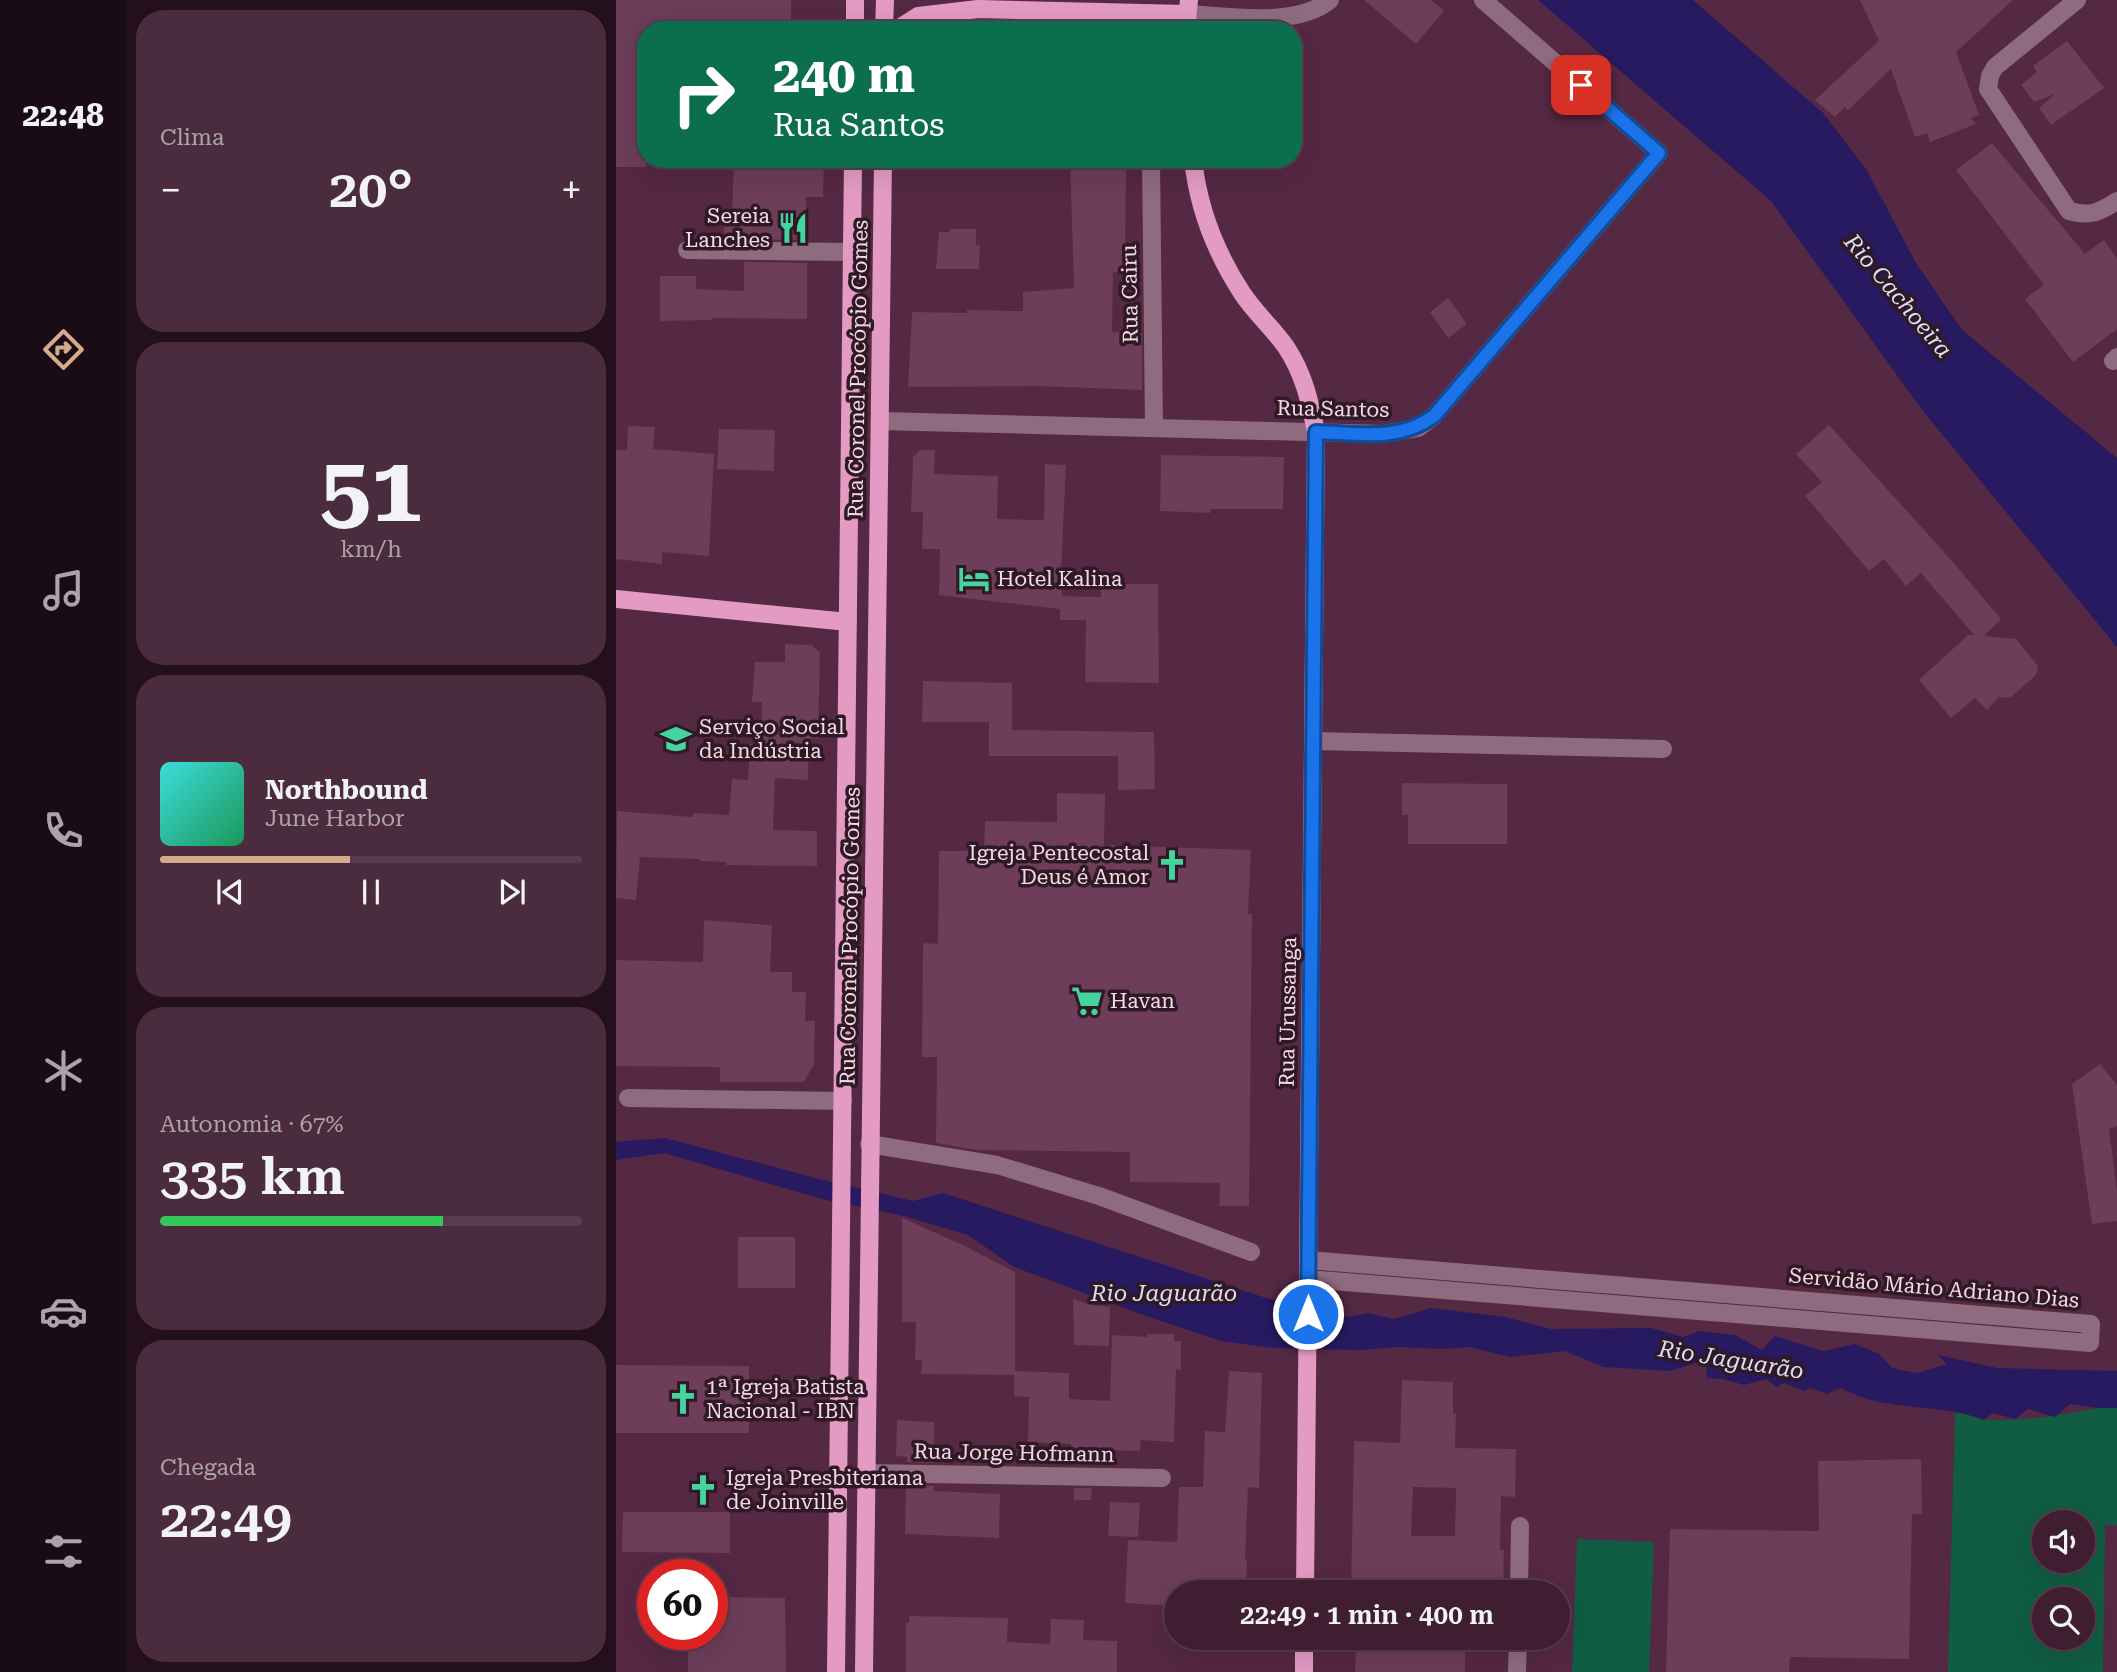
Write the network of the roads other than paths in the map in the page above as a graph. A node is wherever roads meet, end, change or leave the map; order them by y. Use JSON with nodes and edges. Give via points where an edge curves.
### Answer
{"nodes":[{"id":1,"x":855,"y":0,"type":"edge"},
{"id":2,"x":885,"y":0,"type":"edge"},
{"id":3,"x":1330,"y":0,"type":"edge"},
{"id":4,"x":1483,"y":0,"type":"edge"},
{"id":5,"x":2077,"y":0,"type":"edge"},
{"id":6,"x":972,"y":4,"type":"edge"},
{"id":7,"x":1187,"y":15,"type":"edge"},
{"id":8,"x":855,"y":21,"type":"edge"},
{"id":9,"x":884,"y":21,"type":"edge"},
{"id":10,"x":910,"y":21,"type":"edge"},
{"id":11,"x":1140,"y":21,"type":"edge"},
{"id":12,"x":1155,"y":21,"type":"edge"},
{"id":13,"x":853,"y":168,"type":"edge"},
{"id":14,"x":883,"y":168,"type":"edge"},
{"id":15,"x":1151,"y":168,"type":"edge"},
{"id":16,"x":1195,"y":168,"type":"edge"},
{"id":17,"x":2117,"y":201,"type":"edge"},
{"id":18,"x":687,"y":250,"type":"dead end"},
{"id":19,"x":852,"y":252,"type":"junction"},
{"id":20,"x":881,"y":421,"type":"junction"},
{"id":21,"x":1154,"y":428,"type":"junction"},
{"id":22,"x":1316,"y":432,"type":"junction"},
{"id":23,"x":616,"y":599,"type":"edge"},
{"id":24,"x":848,"y":622,"type":"junction"},
{"id":25,"x":1313,"y":741,"type":"junction"},
{"id":26,"x":1663,"y":749,"type":"dead end"},
{"id":27,"x":628,"y":1098,"type":"dead end"},
{"id":28,"x":843,"y":1101,"type":"junction"},
{"id":29,"x":869,"y":1144,"type":"junction"},
{"id":30,"x":1251,"y":1252,"type":"dead end"},
{"id":31,"x":1308,"y":1260,"type":"junction"},
{"id":32,"x":1308,"y":1285,"type":"junction"},
{"id":33,"x":866,"y":1473,"type":"junction"},
{"id":34,"x":1162,"y":1478,"type":"dead end"},
{"id":35,"x":1520,"y":1526,"type":"dead end"},
{"id":36,"x":1305,"y":1580,"type":"edge"},
{"id":37,"x":1519,"y":1580,"type":"edge"},
{"id":38,"x":1304,"y":1650,"type":"edge"},
{"id":39,"x":1517,"y":1650,"type":"edge"},
{"id":40,"x":836,"y":1672,"type":"edge"},
{"id":41,"x":864,"y":1672,"type":"edge"},
{"id":42,"x":1304,"y":1672,"type":"edge"},
{"id":43,"x":1517,"y":1672,"type":"edge"}],
"edges":[{"from":1,"to":8,"type":"main road"},
{"from":2,"to":9,"type":"main road"},
{"from":3,"to":7,"type":"street","via":[[1300,16]]},
{"from":4,"to":22,"type":"street","name":"Rua Santos","via":[[1659,153],[1434,416],[1401,433]]},
{"from":5,"to":17,"type":"street","via":[[1995,67],[1988,89],[2069,211],[2099,213]]},
{"from":6,"to":10,"type":"main road"},
{"from":6,"to":11,"type":"main road"},
{"from":7,"to":12,"type":"main road"},
{"from":13,"to":19,"type":"main road","name":"Rua Coronel Procópio Gomes"},
{"from":14,"to":20,"type":"main road","name":"Rua Coronel Procópio Gomes"},
{"from":15,"to":21,"type":"street","name":"Rua Cairu"},
{"from":16,"to":22,"type":"main road","name":"Rua Urussanga","via":[[1205,218],[1223,261],[1301,374]]},
{"from":18,"to":19,"type":"street"},
{"from":19,"to":24,"type":"main road","name":"Rua Coronel Procópio Gomes"},
{"from":20,"to":21,"type":"street","name":"Rua Santos"},
{"from":20,"to":29,"type":"main road","name":"Rua Coronel Procópio Gomes"},
{"from":21,"to":22,"type":"street","name":"Rua Santos"},
{"from":22,"to":25,"type":"main road","name":"Rua Urussanga"},
{"from":23,"to":24,"type":"main road"},
{"from":24,"to":28,"type":"main road","name":"Rua Coronel Procópio Gomes"},
{"from":25,"to":26,"type":"street"},
{"from":25,"to":31,"type":"main road","name":"Rua Urussanga"},
{"from":27,"to":28,"type":"street"},
{"from":28,"to":40,"type":"main road","name":"Rua Coronel Procópio Gomes"},
{"from":29,"to":30,"type":"street","via":[[997,1165],[1099,1196]]},
{"from":29,"to":33,"type":"main road","name":"Rua Coronel Procópio Gomes"},
{"from":31,"to":32,"type":"main road","name":"Rua Urussanga"},
{"from":31,"to":32,"type":"street","name":"Servidão Mário Adriano Dias","via":[[2091,1324],[2090,1343]]},
{"from":32,"to":36,"type":"main road","name":"Rua Urussanga"},
{"from":33,"to":34,"type":"street","name":"Rua Jorge Hofmann"},
{"from":33,"to":41,"type":"main road","name":"Rua Coronel Procópio Gomes"},
{"from":35,"to":37,"type":"street"},
{"from":38,"to":42,"type":"main road"},
{"from":39,"to":43,"type":"street"}]}
